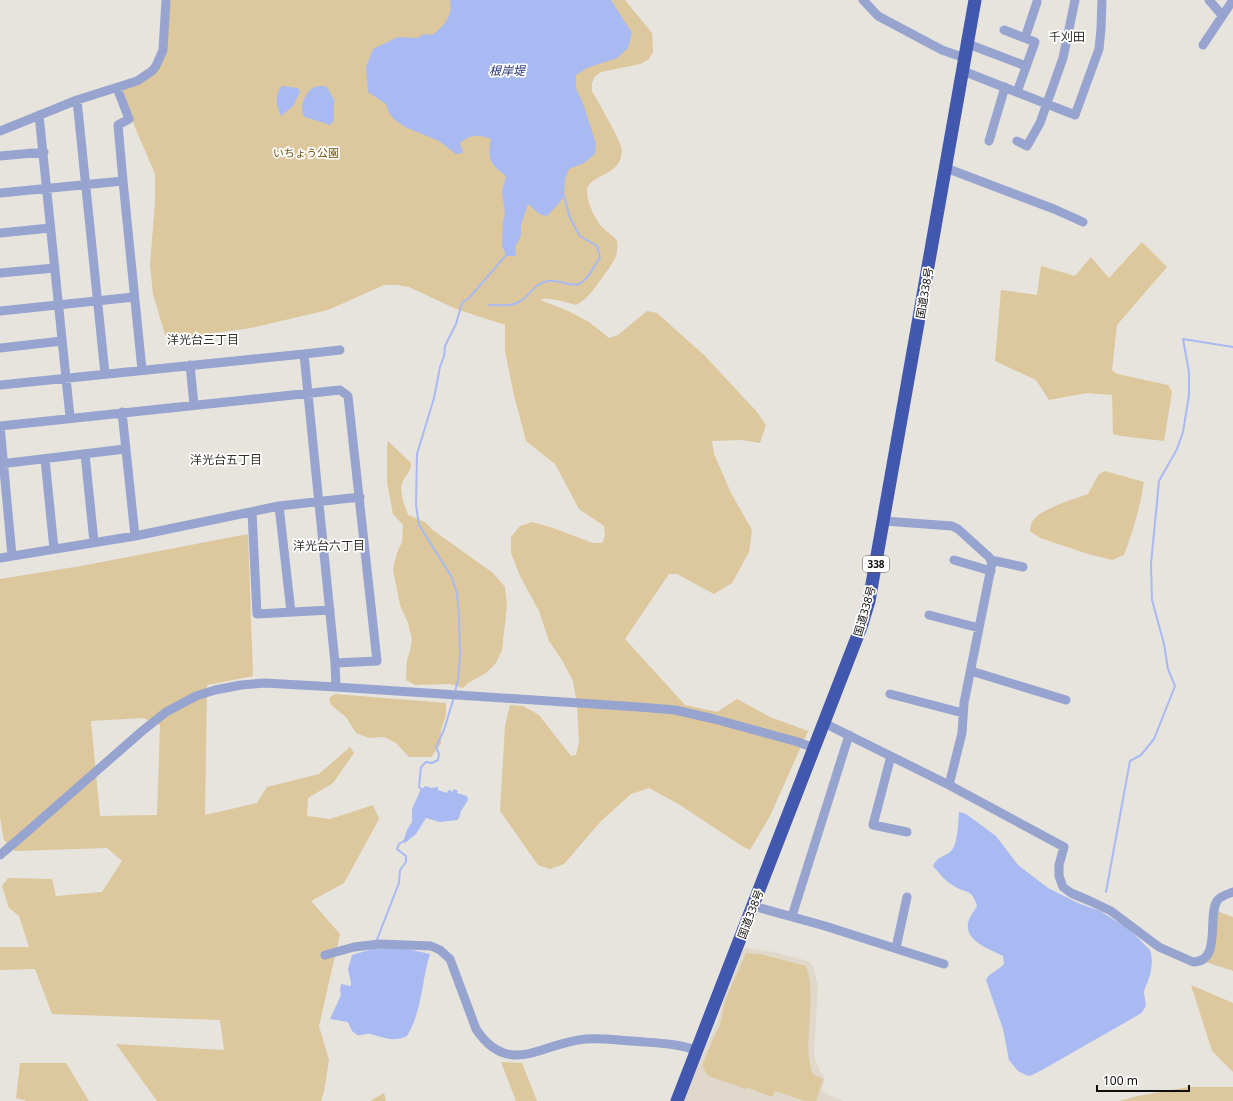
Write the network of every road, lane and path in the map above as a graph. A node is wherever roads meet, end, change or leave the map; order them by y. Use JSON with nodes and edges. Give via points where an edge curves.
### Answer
{"nodes":[{"id":1,"x":166,"y":0,"type":"edge"},
{"id":2,"x":863,"y":0,"type":"edge"},
{"id":3,"x":975,"y":0,"type":"edge"},
{"id":4,"x":1075,"y":0,"type":"edge"},
{"id":5,"x":1102,"y":0,"type":"edge"},
{"id":6,"x":1209,"y":0,"type":"edge"},
{"id":7,"x":1233,"y":0,"type":"edge"},
{"id":8,"x":1037,"y":2,"type":"dead end"},
{"id":9,"x":1222,"y":15,"type":"junction"},
{"id":10,"x":1004,"y":30,"type":"dead end"},
{"id":11,"x":1026,"y":38,"type":"junction"},
{"id":12,"x":968,"y":44,"type":"junction"},
{"id":13,"x":1203,"y":45,"type":"dead end"},
{"id":14,"x":964,"y":64,"type":"junction"},
{"id":15,"x":1026,"y":66,"type":"junction"},
{"id":16,"x":1005,"y":87,"type":"junction"},
{"id":17,"x":117,"y":88,"type":"junction"},
{"id":18,"x":1017,"y":92,"type":"junction"},
{"id":19,"x":77,"y":100,"type":"junction"},
{"id":20,"x":1048,"y":104,"type":"junction"},
{"id":21,"x":39,"y":115,"type":"junction"},
{"id":22,"x":0,"y":131,"type":"edge"},
{"id":23,"x":989,"y":141,"type":"dead end"},
{"id":24,"x":1017,"y":141,"type":"dead end"},
{"id":25,"x":44,"y":152,"type":"junction"},
{"id":26,"x":0,"y":156,"type":"edge"},
{"id":27,"x":946,"y":168,"type":"junction"},
{"id":28,"x":123,"y":181,"type":"junction"},
{"id":29,"x":86,"y":184,"type":"junction"},
{"id":30,"x":47,"y":188,"type":"junction"},
{"id":31,"x":0,"y":193,"type":"edge"},
{"id":32,"x":1083,"y":222,"type":"dead end"},
{"id":33,"x":50,"y":228,"type":"junction"},
{"id":34,"x":0,"y":233,"type":"edge"},
{"id":35,"x":55,"y":268,"type":"junction"},
{"id":36,"x":0,"y":273,"type":"edge"},
{"id":37,"x":134,"y":297,"type":"junction"},
{"id":38,"x":98,"y":301,"type":"junction"},
{"id":39,"x":58,"y":304,"type":"junction"},
{"id":40,"x":0,"y":311,"type":"edge"},
{"id":41,"x":62,"y":341,"type":"junction"},
{"id":42,"x":0,"y":348,"type":"edge"},
{"id":43,"x":340,"y":350,"type":"dead end"},
{"id":44,"x":304,"y":354,"type":"junction"},
{"id":45,"x":190,"y":365,"type":"junction"},
{"id":46,"x":142,"y":370,"type":"junction"},
{"id":47,"x":105,"y":374,"type":"junction"},
{"id":48,"x":66,"y":378,"type":"junction"},
{"id":49,"x":0,"y":385,"type":"edge"},
{"id":50,"x":308,"y":394,"type":"junction"},
{"id":51,"x":194,"y":405,"type":"junction"},
{"id":52,"x":122,"y":412,"type":"junction"},
{"id":53,"x":70,"y":417,"type":"junction"},
{"id":54,"x":0,"y":426,"type":"edge"},
{"id":55,"x":125,"y":449,"type":"junction"},
{"id":56,"x":85,"y":454,"type":"junction"},
{"id":57,"x":44,"y":459,"type":"junction"},
{"id":58,"x":2,"y":464,"type":"edge"},
{"id":59,"x":360,"y":497,"type":"junction"},
{"id":60,"x":320,"y":502,"type":"junction"},
{"id":61,"x":280,"y":506,"type":"junction"},
{"id":62,"x":252,"y":512,"type":"junction"},
{"id":63,"x":884,"y":521,"type":"junction"},
{"id":64,"x":135,"y":536,"type":"junction"},
{"id":65,"x":94,"y":542,"type":"junction"},
{"id":66,"x":54,"y":549,"type":"junction"},
{"id":67,"x":12,"y":556,"type":"junction"},
{"id":68,"x":0,"y":558,"type":"edge"},
{"id":69,"x":954,"y":560,"type":"dead end"},
{"id":70,"x":991,"y":560,"type":"junction"},
{"id":71,"x":1024,"y":567,"type":"dead end"},
{"id":72,"x":991,"y":571,"type":"junction"},
{"id":73,"x":330,"y":610,"type":"junction"},
{"id":74,"x":291,"y":612,"type":"junction"},
{"id":75,"x":929,"y":615,"type":"dead end"},
{"id":76,"x":979,"y":628,"type":"junction"},
{"id":77,"x":336,"y":663,"type":"junction"},
{"id":78,"x":971,"y":671,"type":"junction"},
{"id":79,"x":336,"y":687,"type":"junction"},
{"id":80,"x":890,"y":694,"type":"dead end"},
{"id":81,"x":1066,"y":700,"type":"dead end"},
{"id":82,"x":962,"y":713,"type":"junction"},
{"id":83,"x":824,"y":723,"type":"junction"},
{"id":84,"x":849,"y":735,"type":"junction"},
{"id":85,"x":814,"y":748,"type":"junction"},
{"id":86,"x":891,"y":756,"type":"junction"},
{"id":87,"x":949,"y":785,"type":"junction"},
{"id":88,"x":907,"y":832,"type":"dead end"},
{"id":89,"x":0,"y":855,"type":"edge"},
{"id":90,"x":1233,"y":892,"type":"edge"},
{"id":91,"x":907,"y":897,"type":"dead end"},
{"id":92,"x":753,"y":906,"type":"junction"},
{"id":93,"x":792,"y":916,"type":"junction"},
{"id":94,"x":896,"y":948,"type":"junction"},
{"id":95,"x":325,"y":955,"type":"dead end"},
{"id":96,"x":944,"y":964,"type":"dead end"},
{"id":97,"x":696,"y":1050,"type":"junction"},
{"id":98,"x":677,"y":1101,"type":"edge"}],
"edges":[{"from":1,"to":17,"type":"street","via":[[163,50],[156,66],[137,81]]},
{"from":2,"to":14,"type":"street","via":[[878,16]]},
{"from":3,"to":12,"type":"highway","name":"国道338号","number":"338"},
{"from":4,"to":20,"type":"street","via":[[1063,58]]},
{"from":5,"to":20,"type":"street","via":[[1099,49],[1075,115]]},
{"from":6,"to":9,"type":"street"},
{"from":7,"to":9,"type":"street"},
{"from":8,"to":11,"type":"street"},
{"from":9,"to":13,"type":"street"},
{"from":10,"to":11,"type":"street"},
{"from":11,"to":15,"type":"street","via":[[1035,42]]},
{"from":12,"to":14,"type":"highway","name":"国道338号","number":"338"},
{"from":12,"to":15,"type":"street"},
{"from":14,"to":16,"type":"street"},
{"from":14,"to":27,"type":"highway","name":"国道338号","number":"338"},
{"from":15,"to":18,"type":"street"},
{"from":16,"to":18,"type":"street"},
{"from":16,"to":23,"type":"street"},
{"from":17,"to":19,"type":"street"},
{"from":17,"to":28,"type":"street","via":[[129,119],[118,125]]},
{"from":18,"to":20,"type":"street"},
{"from":19,"to":21,"type":"street"},
{"from":19,"to":29,"type":"street"},
{"from":20,"to":24,"type":"street","via":[[1026,146]]},
{"from":21,"to":22,"type":"street"},
{"from":21,"to":25,"type":"street"},
{"from":25,"to":26,"type":"street"},
{"from":25,"to":30,"type":"street"},
{"from":27,"to":32,"type":"street","via":[[1048,206]]},
{"from":27,"to":63,"type":"highway","name":"国道338号","number":"338"},
{"from":28,"to":29,"type":"street"},
{"from":28,"to":37,"type":"street"},
{"from":29,"to":30,"type":"street"},
{"from":29,"to":38,"type":"street"},
{"from":30,"to":31,"type":"street"},
{"from":30,"to":33,"type":"street"},
{"from":33,"to":34,"type":"street"},
{"from":33,"to":35,"type":"street"},
{"from":35,"to":36,"type":"street"},
{"from":35,"to":39,"type":"street"},
{"from":37,"to":38,"type":"street"},
{"from":37,"to":46,"type":"street"},
{"from":38,"to":39,"type":"street"},
{"from":38,"to":47,"type":"street"},
{"from":39,"to":40,"type":"street"},
{"from":39,"to":41,"type":"street"},
{"from":41,"to":42,"type":"street"},
{"from":41,"to":48,"type":"street"},
{"from":43,"to":44,"type":"street"},
{"from":44,"to":45,"type":"street"},
{"from":44,"to":50,"type":"street"},
{"from":45,"to":46,"type":"street"},
{"from":45,"to":51,"type":"street"},
{"from":46,"to":47,"type":"street"},
{"from":47,"to":48,"type":"street"},
{"from":48,"to":49,"type":"street"},
{"from":48,"to":53,"type":"street"},
{"from":50,"to":51,"type":"street"},
{"from":50,"to":59,"type":"street","via":[[340,390],[348,396]]},
{"from":50,"to":60,"type":"street"},
{"from":51,"to":52,"type":"street"},
{"from":52,"to":53,"type":"street"},
{"from":52,"to":55,"type":"street"},
{"from":53,"to":54,"type":"street"},
{"from":54,"to":58,"type":"street"},
{"from":55,"to":56,"type":"street"},
{"from":55,"to":64,"type":"street"},
{"from":56,"to":57,"type":"street"},
{"from":56,"to":65,"type":"street"},
{"from":57,"to":58,"type":"street"},
{"from":57,"to":66,"type":"street"},
{"from":58,"to":67,"type":"street"},
{"from":59,"to":60,"type":"street"},
{"from":59,"to":77,"type":"street","via":[[377,661]]},
{"from":60,"to":61,"type":"street"},
{"from":60,"to":73,"type":"street"},
{"from":61,"to":62,"type":"street"},
{"from":61,"to":74,"type":"street"},
{"from":62,"to":64,"type":"street"},
{"from":62,"to":74,"type":"street","via":[[257,614]]},
{"from":63,"to":70,"type":"street","via":[[952,526]]},
{"from":63,"to":83,"type":"highway","name":"国道338号","number":"338","via":[[866,614]]},
{"from":64,"to":65,"type":"street"},
{"from":65,"to":66,"type":"street"},
{"from":66,"to":67,"type":"street"},
{"from":67,"to":68,"type":"street"},
{"from":69,"to":72,"type":"street"},
{"from":70,"to":71,"type":"street"},
{"from":70,"to":72,"type":"street"},
{"from":72,"to":76,"type":"street"},
{"from":73,"to":74,"type":"street"},
{"from":73,"to":77,"type":"street"},
{"from":75,"to":76,"type":"street"},
{"from":76,"to":78,"type":"street"},
{"from":77,"to":79,"type":"street"},
{"from":78,"to":81,"type":"street"},
{"from":78,"to":82,"type":"street"},
{"from":79,"to":85,"type":"street","via":[[675,710]]},
{"from":79,"to":89,"type":"street","via":[[264,683],[241,685],[215,690],[180,704],[141,732]]},
{"from":80,"to":82,"type":"street"},
{"from":82,"to":87,"type":"street","via":[[962,733]]},
{"from":83,"to":84,"type":"street"},
{"from":83,"to":85,"type":"highway","name":"国道338号","number":"338"},
{"from":84,"to":86,"type":"street"},
{"from":84,"to":93,"type":"street"},
{"from":85,"to":92,"type":"highway","name":"国道338号","number":"338"},
{"from":86,"to":87,"type":"street"},
{"from":86,"to":88,"type":"street","via":[[873,824]]},
{"from":87,"to":90,"type":"street","via":[[1064,847],[1059,865],[1063,887],[1110,911],[1159,947],[1193,962],[1206,958],[1210,949],[1217,901]]},
{"from":91,"to":94,"type":"street"},
{"from":92,"to":93,"type":"street"},
{"from":92,"to":97,"type":"highway","name":"国道338号","number":"338"},
{"from":93,"to":94,"type":"street"},
{"from":94,"to":96,"type":"street"},
{"from":95,"to":97,"type":"street","via":[[354,947],[380,944],[430,946],[440,950],[450,959],[476,1029],[488,1044],[503,1052],[532,1054],[564,1043],[597,1038],[676,1045]]},
{"from":97,"to":98,"type":"highway","name":"国道338号","number":"338"}]}
